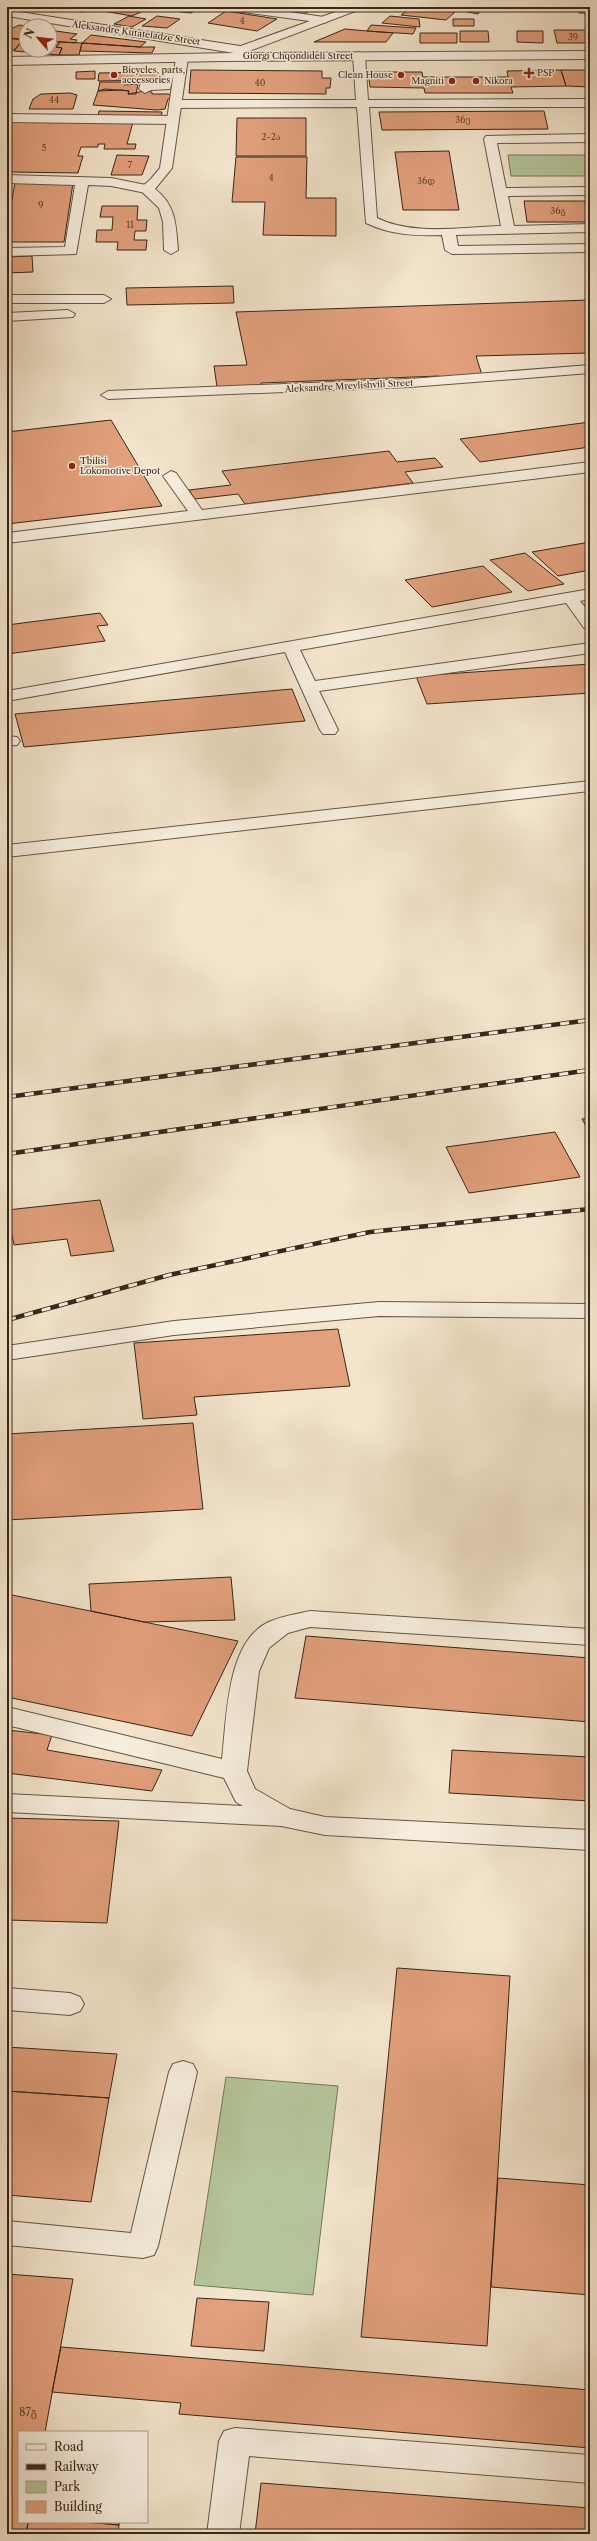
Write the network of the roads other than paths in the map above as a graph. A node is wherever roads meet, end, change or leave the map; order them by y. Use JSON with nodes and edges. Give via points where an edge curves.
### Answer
{"nodes":[{"id":1,"x":229,"y":7,"type":"edge"},
{"id":2,"x":360,"y":7,"type":"edge"},
{"id":3,"x":7,"y":13,"type":"edge"},
{"id":4,"x":324,"y":20,"type":"junction"},
{"id":5,"x":240,"y":50,"type":"junction"},
{"id":6,"x":590,"y":55,"type":"edge"},
{"id":7,"x":359,"y":56,"type":"junction"},
{"id":8,"x":223,"y":57,"type":"junction"},
{"id":9,"x":182,"y":58,"type":"junction"},
{"id":10,"x":7,"y":61,"type":"edge"},
{"id":11,"x":180,"y":73,"type":"junction"},
{"id":12,"x":144,"y":89,"type":"dead end"},
{"id":13,"x":590,"y":103,"type":"edge"},
{"id":14,"x":175,"y":104,"type":"junction"},
{"id":15,"x":363,"y":104,"type":"junction"},
{"id":16,"x":7,"y":118,"type":"edge"},
{"id":17,"x":173,"y":120,"type":"junction"},
{"id":18,"x":590,"y":138,"type":"edge"},
{"id":19,"x":7,"y":179,"type":"edge"},
{"id":20,"x":82,"y":180,"type":"junction"},
{"id":21,"x":146,"y":189,"type":"junction"},
{"id":22,"x":590,"y":191,"type":"edge"},
{"id":23,"x":501,"y":192,"type":"junction"},
{"id":24,"x":590,"y":228,"type":"edge"},
{"id":25,"x":508,"y":230,"type":"junction"},
{"id":26,"x":448,"y":231,"type":"junction"},
{"id":27,"x":590,"y":248,"type":"edge"},
{"id":28,"x":171,"y":250,"type":"dead end"},
{"id":29,"x":7,"y":252,"type":"edge"},
{"id":30,"x":7,"y":299,"type":"edge"},
{"id":31,"x":104,"y":299,"type":"dead end"},
{"id":32,"x":68,"y":314,"type":"dead end"},
{"id":33,"x":7,"y":317,"type":"edge"},
{"id":34,"x":590,"y":369,"type":"edge"},
{"id":35,"x":108,"y":394,"type":"dead end"},
{"id":36,"x":590,"y":467,"type":"edge"},
{"id":37,"x":171,"y":476,"type":"dead end"},
{"id":38,"x":198,"y":515,"type":"junction"},
{"id":39,"x":7,"y":538,"type":"edge"},
{"id":40,"x":590,"y":594,"type":"edge"},
{"id":41,"x":570,"y":598,"type":"junction"},
{"id":42,"x":590,"y":624,"type":"edge"},
{"id":43,"x":291,"y":648,"type":"junction"},
{"id":44,"x":590,"y":648,"type":"edge"},
{"id":45,"x":309,"y":687,"type":"junction"},
{"id":46,"x":7,"y":696,"type":"edge"},
{"id":47,"x":329,"y":730,"type":"dead end"},
{"id":48,"x":590,"y":786,"type":"edge"},
{"id":49,"x":7,"y":851,"type":"edge"},
{"id":50,"x":590,"y":1312,"type":"edge"},
{"id":51,"x":7,"y":1352,"type":"edge"},
{"id":52,"x":590,"y":1637,"type":"edge"},
{"id":53,"x":7,"y":1716,"type":"edge"},
{"id":54,"x":234,"y":1771,"type":"junction"},
{"id":55,"x":7,"y":1803,"type":"edge"},
{"id":56,"x":283,"y":1817,"type":"junction"},
{"id":57,"x":590,"y":1840,"type":"edge"},
{"id":58,"x":7,"y":1999,"type":"edge"},
{"id":59,"x":70,"y":2004,"type":"dead end"},
{"id":60,"x":183,"y":2072,"type":"dead end"},
{"id":61,"x":7,"y":2233,"type":"edge"},
{"id":62,"x":590,"y":2469,"type":"edge"},
{"id":63,"x":223,"y":2534,"type":"edge"}],
"edges":[{"from":1,"to":4,"type":"street"},
{"from":2,"to":4,"type":"street"},
{"from":3,"to":5,"type":"street","name":"Aleksandre Kutateladze Street"},
{"from":4,"to":5,"type":"street"},
{"from":5,"to":8,"type":"street"},
{"from":6,"to":7,"type":"street","name":"Giorgi Chqondideli Street"},
{"from":7,"to":8,"type":"street","name":"Giorgi Chqondideli Street"},
{"from":7,"to":15,"type":"street"},
{"from":8,"to":9,"type":"street","name":"Giorgi Chqondideli Street"},
{"from":9,"to":10,"type":"street","name":"Giorgi Chqondideli Street"},
{"from":9,"to":11,"type":"street"},
{"from":11,"to":12,"type":"street","via":[[168,73],[166,86],[145,86]]},
{"from":11,"to":14,"type":"street"},
{"from":13,"to":15,"type":"street"},
{"from":14,"to":15,"type":"street"},
{"from":14,"to":17,"type":"street"},
{"from":15,"to":26,"type":"street","via":[[371,220],[385,227],[409,232]]},
{"from":16,"to":17,"type":"street"},
{"from":17,"to":21,"type":"street","via":[[166,168],[155,183]]},
{"from":18,"to":23,"type":"street","via":[[490,139]]},
{"from":19,"to":20,"type":"street"},
{"from":20,"to":21,"type":"street","via":[[134,185]]},
{"from":20,"to":29,"type":"street","via":[[71,251]]},
{"from":21,"to":28,"type":"street","via":[[161,199],[167,207]]},
{"from":22,"to":23,"type":"street"},
{"from":23,"to":25,"type":"street"},
{"from":24,"to":25,"type":"street"},
{"from":25,"to":26,"type":"street"},
{"from":26,"to":27,"type":"street","via":[[452,250]]},
{"from":30,"to":31,"type":"street"},
{"from":32,"to":33,"type":"street"},
{"from":34,"to":35,"type":"street","name":"Aleksandre Mrevlishvili Street","via":[[492,379],[241,391]]},
{"from":36,"to":38,"type":"street"},
{"from":37,"to":38,"type":"street"},
{"from":38,"to":39,"type":"street"},
{"from":40,"to":41,"type":"street"},
{"from":41,"to":42,"type":"street"},
{"from":41,"to":43,"type":"street"},
{"from":43,"to":45,"type":"street"},
{"from":43,"to":46,"type":"street"},
{"from":44,"to":45,"type":"street"},
{"from":45,"to":47,"type":"street"},
{"from":48,"to":49,"type":"street"},
{"from":50,"to":51,"type":"street","via":[[379,1309],[174,1328]]},
{"from":52,"to":54,"type":"street","via":[[310,1619],[280,1627],[259,1643],[246,1671]]},
{"from":53,"to":54,"type":"street"},
{"from":54,"to":56,"type":"street","via":[[245,1795]]},
{"from":55,"to":56,"type":"street"},
{"from":56,"to":57,"type":"street","via":[[325,1826]]},
{"from":58,"to":59,"type":"street"},
{"from":60,"to":61,"type":"street","via":[[143,2246]]},
{"from":62,"to":63,"type":"street","via":[[235,2441]]}]}
